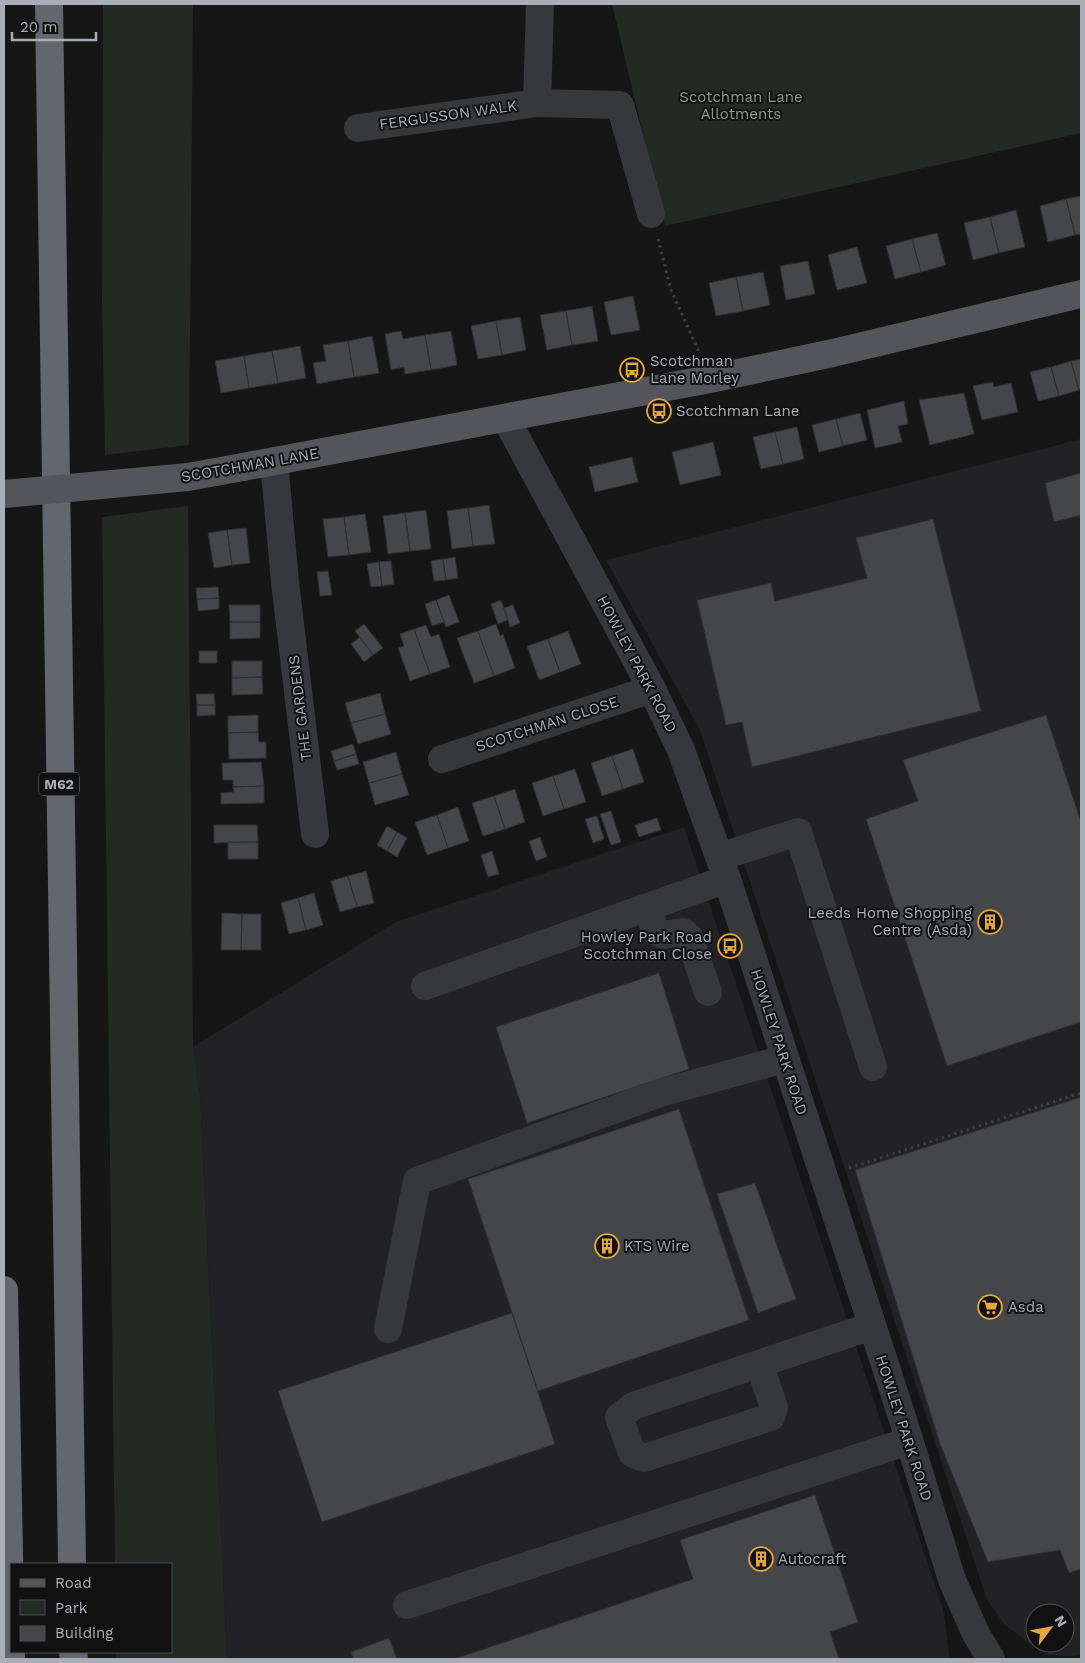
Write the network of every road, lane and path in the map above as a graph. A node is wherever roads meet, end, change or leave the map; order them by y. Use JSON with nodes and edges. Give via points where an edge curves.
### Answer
{"nodes":[{"id":1,"x":49,"y":4,"type":"edge"},
{"id":2,"x":540,"y":4,"type":"edge"},
{"id":3,"x":537,"y":103,"type":"junction"},
{"id":4,"x":358,"y":128,"type":"dead end"},
{"id":5,"x":651,"y":214,"type":"joint"},
{"id":6,"x":1081,"y":294,"type":"edge"},
{"id":7,"x":710,"y":379,"type":"junction"},
{"id":8,"x":506,"y":419,"type":"junction"},
{"id":9,"x":274,"y":461,"type":"junction"},
{"id":10,"x":4,"y":494,"type":"edge"},
{"id":11,"x":652,"y":689,"type":"junction"},
{"id":12,"x":442,"y":759,"type":"dead end"},
{"id":13,"x":315,"y":834,"type":"dead end"},
{"id":14,"x":723,"y":868,"type":"junction"},
{"id":15,"x":648,"y":907,"type":"junction"},
{"id":16,"x":425,"y":986,"type":"dead end"},
{"id":17,"x":708,"y":992,"type":"dead end"},
{"id":18,"x":784,"y":1059,"type":"junction"},
{"id":19,"x":873,"y":1066,"type":"dead end"},
{"id":20,"x":1081,"y":1093,"type":"edge"},
{"id":21,"x":822,"y":1177,"type":"junction"},
{"id":22,"x":4,"y":1290,"type":"edge"},
{"id":23,"x":872,"y":1326,"type":"junction"},
{"id":24,"x":388,"y":1329,"type":"dead end"},
{"id":25,"x":759,"y":1364,"type":"junction"},
{"id":26,"x":909,"y":1441,"type":"junction"},
{"id":27,"x":72,"y":1563,"type":"edge"},
{"id":28,"x":10,"y":1606,"type":"edge"},
{"id":29,"x":407,"y":1606,"type":"dead end"},
{"id":30,"x":990,"y":1659,"type":"edge"}],
"edges":[{"from":1,"to":27,"type":"highway","number":"M62"},
{"from":2,"to":3,"type":"street","name":"FERGUSSON WALK"},
{"from":3,"to":4,"type":"street","name":"FERGUSSON WALK"},
{"from":3,"to":5,"type":"street","name":"FERGUSSON WALK","via":[[620,105]]},
{"from":5,"to":7,"type":"path","via":[[671,290]]},
{"from":6,"to":7,"type":"main road","name":"SCOTCHMAN LANE"},
{"from":7,"to":8,"type":"main road","name":"SCOTCHMAN LANE"},
{"from":8,"to":9,"type":"main road","name":"SCOTCHMAN LANE"},
{"from":8,"to":11,"type":"street","name":"HOWLEY PARK ROAD"},
{"from":9,"to":10,"type":"main road","name":"SCOTCHMAN LANE","bridge":true,"via":[[188,477]]},
{"from":9,"to":13,"type":"street","name":"THE GARDENS","via":[[278,583]]},
{"from":11,"to":12,"type":"street","name":"SCOTCHMAN CLOSE"},
{"from":11,"to":14,"type":"street","name":"HOWLEY PARK ROAD","via":[[681,750]]},
{"from":14,"to":15,"type":"street"},
{"from":14,"to":18,"type":"street","name":"HOWLEY PARK ROAD"},
{"from":14,"to":19,"type":"street","via":[[798,832]]},
{"from":15,"to":16,"type":"street"},
{"from":15,"to":17,"type":"street","via":[[655,931],[663,935],[683,932],[689,937]]},
{"from":18,"to":21,"type":"street","name":"HOWLEY PARK ROAD"},
{"from":18,"to":24,"type":"street","via":[[660,1093],[417,1181]]},
{"from":20,"to":21,"type":"path"},
{"from":21,"to":23,"type":"street","name":"HOWLEY PARK ROAD"},
{"from":22,"to":28,"type":"highway"},
{"from":23,"to":25,"type":"street"},
{"from":23,"to":26,"type":"street","name":"HOWLEY PARK ROAD"},
{"from":25,"to":25,"type":"street","via":[[633,1406],[620,1417],[632,1453],[644,1458],[771,1417],[774,1407]]},
{"from":26,"to":29,"type":"street"},
{"from":26,"to":30,"type":"street","name":"HOWLEY PARK ROAD","via":[[952,1580]]}]}
